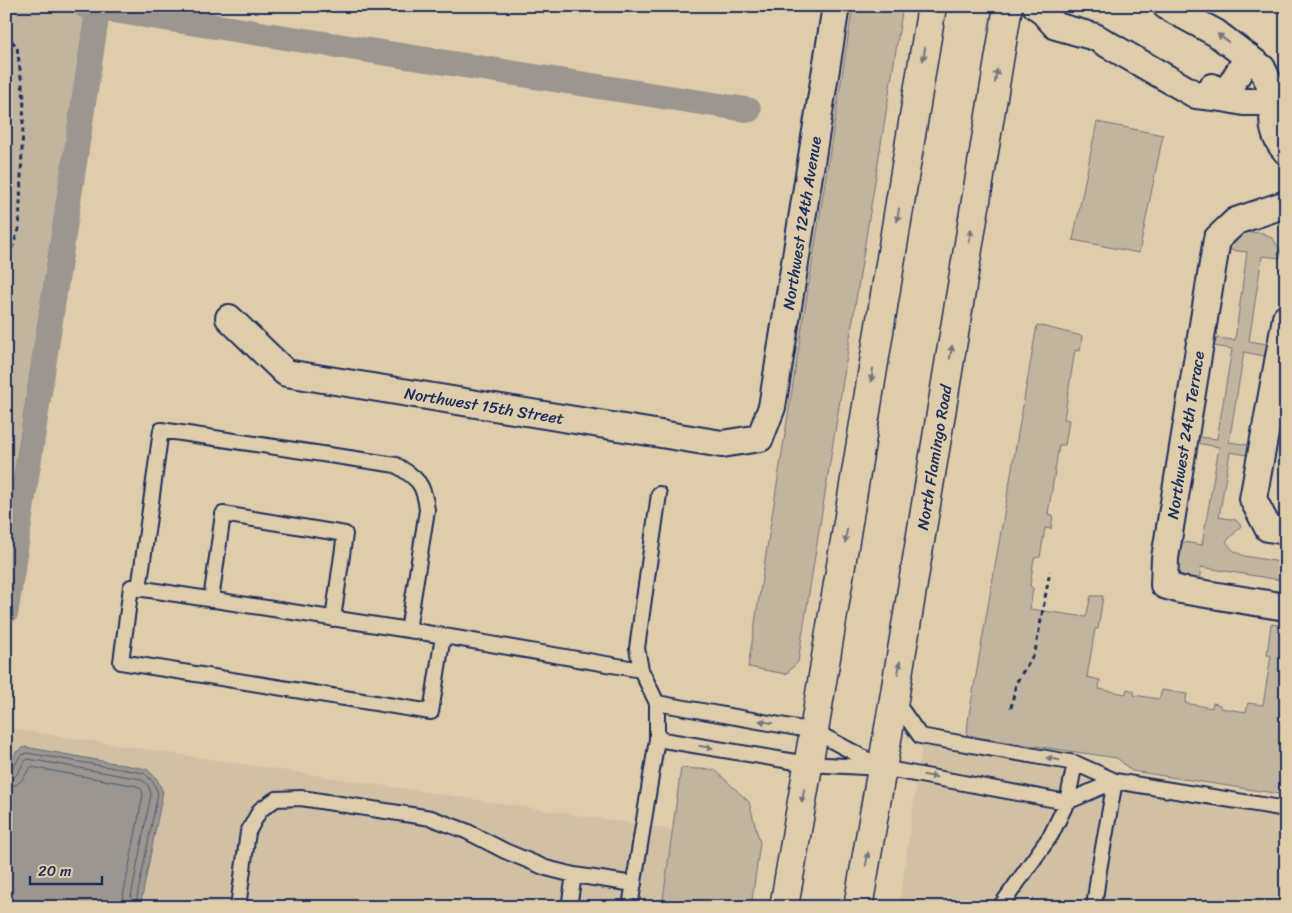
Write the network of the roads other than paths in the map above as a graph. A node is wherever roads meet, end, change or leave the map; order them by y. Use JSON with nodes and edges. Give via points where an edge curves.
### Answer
{"nodes":[{"id":1,"x":836,"y":6,"type":"edge"},
{"id":2,"x":932,"y":6,"type":"edge"},
{"id":3,"x":1008,"y":6,"type":"edge"},
{"id":4,"x":1037,"y":6,"type":"edge"},
{"id":5,"x":1166,"y":6,"type":"edge"},
{"id":6,"x":1248,"y":57,"type":"junction"},
{"id":7,"x":1282,"y":96,"type":"edge"},
{"id":8,"x":1223,"y":98,"type":"junction"},
{"id":9,"x":1286,"y":151,"type":"edge"},
{"id":10,"x":1286,"y":204,"type":"edge"},
{"id":11,"x":229,"y":318,"type":"dead end"},
{"id":12,"x":1286,"y":318,"type":"edge"},
{"id":13,"x":760,"y":438,"type":"joint"},
{"id":14,"x":659,"y":494,"type":"dead end"},
{"id":15,"x":1277,"y":529,"type":"edge"},
{"id":16,"x":139,"y":589,"type":"junction"},
{"id":17,"x":211,"y":600,"type":"junction"},
{"id":18,"x":1286,"y":607,"type":"edge"},
{"id":19,"x":333,"y":618,"type":"junction"},
{"id":20,"x":408,"y":630,"type":"junction"},
{"id":21,"x":443,"y":636,"type":"junction"},
{"id":22,"x":641,"y":670,"type":"junction"},
{"id":23,"x":894,"y":699,"type":"junction"},
{"id":24,"x":656,"y":703,"type":"junction"},
{"id":25,"x":814,"y":731,"type":"junction"},
{"id":26,"x":657,"y":739,"type":"junction"},
{"id":27,"x":1076,"y":763,"type":"junction"},
{"id":28,"x":808,"y":764,"type":"junction"},
{"id":29,"x":882,"y":768,"type":"junction"},
{"id":30,"x":1115,"y":781,"type":"junction"},
{"id":31,"x":1067,"y":802,"type":"junction"},
{"id":32,"x":1286,"y":810,"type":"edge"},
{"id":33,"x":574,"y":875,"type":"junction"},
{"id":34,"x":634,"y":884,"type":"junction"},
{"id":35,"x":238,"y":907,"type":"edge"},
{"id":36,"x":569,"y":907,"type":"edge"},
{"id":37,"x":630,"y":907,"type":"edge"},
{"id":38,"x":784,"y":907,"type":"edge"},
{"id":39,"x":858,"y":907,"type":"edge"},
{"id":40,"x":1000,"y":907,"type":"edge"},
{"id":41,"x":1094,"y":907,"type":"edge"}],
"edges":[{"from":1,"to":13,"type":"street","name":"Northwest 124th Avenue","via":[[772,407]]},
{"from":2,"to":25,"type":"highway","one_way":true},
{"from":23,"to":3,"type":"highway","name":"North Flamingo Road","one_way":true},
{"from":4,"to":8,"type":"street","via":[[1056,26],[1095,37],[1196,95]]},
{"from":6,"to":5,"type":"street","one_way":true,"via":[[1216,33]]},
{"from":6,"to":7,"type":"street","via":[[1262,68]]},
{"from":6,"to":8,"type":"street"},
{"from":7,"to":8,"type":"street","via":[[1244,102]]},
{"from":7,"to":9,"type":"street","via":[[1273,114],[1273,128],[1279,145]]},
{"from":10,"to":18,"type":"street","name":"Northwest 24th Terrace","via":[[1236,222],[1217,240],[1165,558],[1164,586]]},
{"from":11,"to":13,"type":"street","name":"Northwest 15th Street","via":[[286,373],[722,444]]},
{"from":12,"to":15,"type":"street","via":[[1253,499]]},
{"from":14,"to":22,"type":"lane","via":[[637,648]]},
{"from":16,"to":17,"type":"lane"},
{"from":16,"to":20,"type":"lane","via":[[161,430],[396,465],[420,483],[427,510]]},
{"from":16,"to":21,"type":"lane","via":[[131,587],[121,662],[431,712]]},
{"from":17,"to":19,"type":"lane"},
{"from":17,"to":19,"type":"lane","via":[[223,514],[345,534]]},
{"from":19,"to":20,"type":"lane"},
{"from":20,"to":21,"type":"lane"},
{"from":21,"to":22,"type":"lane"},
{"from":22,"to":24,"type":"lane"},
{"from":27,"to":23,"type":"lane","one_way":true,"via":[[920,736]]},
{"from":23,"to":29,"type":"highway","name":"North Flamingo Road"},
{"from":25,"to":24,"type":"lane","one_way":true},
{"from":24,"to":26,"type":"lane"},
{"from":25,"to":28,"type":"highway"},
{"from":25,"to":29,"type":"lane"},
{"from":26,"to":28,"type":"lane","one_way":true},
{"from":26,"to":34,"type":"lane"},
{"from":27,"to":30,"type":"lane"},
{"from":27,"to":31,"type":"lane"},
{"from":28,"to":29,"type":"lane"},
{"from":28,"to":38,"type":"highway","one_way":true},
{"from":29,"to":31,"type":"lane","one_way":true},
{"from":39,"to":29,"type":"highway","name":"North Flamingo Road","one_way":true},
{"from":30,"to":31,"type":"lane"},
{"from":30,"to":32,"type":"lane"},
{"from":30,"to":41,"type":"lane"},
{"from":31,"to":40,"type":"lane","via":[[1051,835]]},
{"from":33,"to":34,"type":"lane"},
{"from":33,"to":35,"type":"lane","via":[[546,868],[431,818],[301,798],[276,799],[260,810],[248,832]]},
{"from":33,"to":36,"type":"lane"},
{"from":34,"to":37,"type":"lane"}]}
